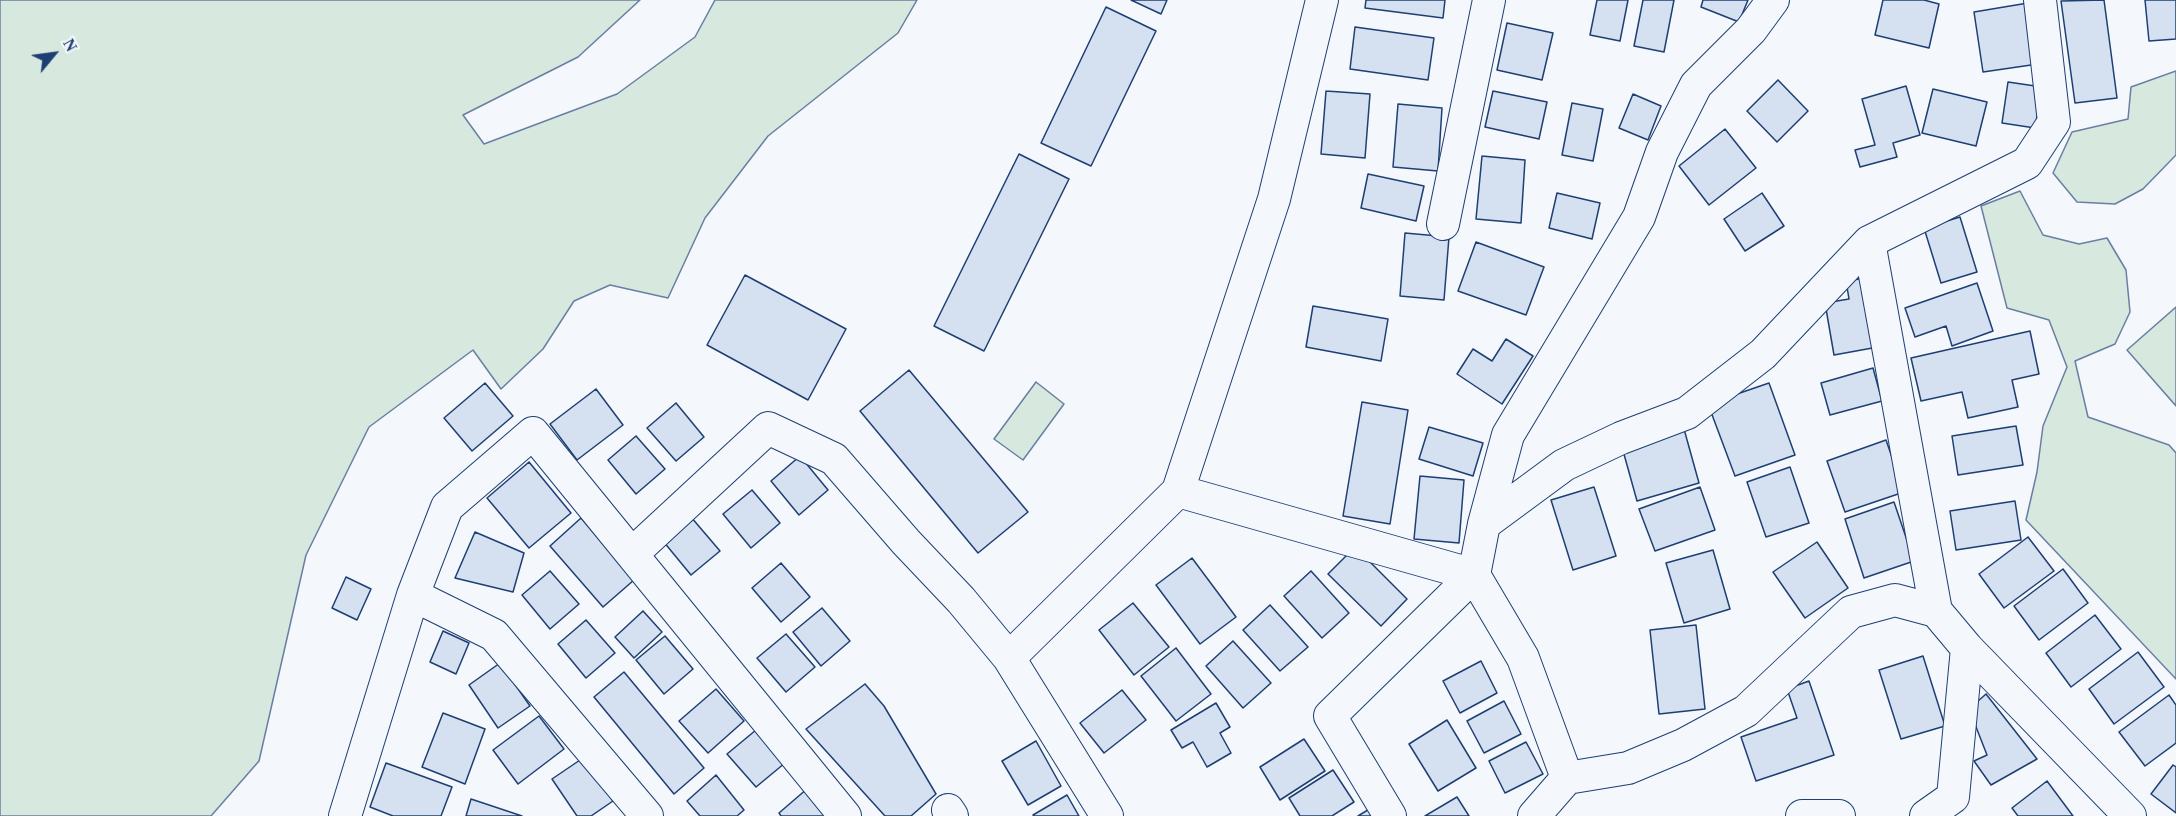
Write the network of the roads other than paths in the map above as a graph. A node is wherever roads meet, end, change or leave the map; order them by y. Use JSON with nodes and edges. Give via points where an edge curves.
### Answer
{"nodes":[{"id":1,"x":1322,"y":0,"type":"edge"},
{"id":2,"x":1489,"y":0,"type":"edge"},
{"id":3,"x":1773,"y":0,"type":"edge"},
{"id":4,"x":2040,"y":0,"type":"edge"},
{"id":5,"x":1443,"y":224,"type":"dead end"},
{"id":6,"x":1869,"y":242,"type":"junction"},
{"id":7,"x":1178,"y":491,"type":"junction"},
{"id":8,"x":1484,"y":524,"type":"junction"},
{"id":9,"x":632,"y":554,"type":"junction"},
{"id":10,"x":1474,"y":575,"type":"junction"},
{"id":11,"x":413,"y":595,"type":"junction"},
{"id":12,"x":1936,"y":611,"type":"junction"},
{"id":13,"x":1967,"y":648,"type":"junction"},
{"id":14,"x":1009,"y":658,"type":"junction"},
{"id":15,"x":1567,"y":778,"type":"junction"},
{"id":16,"x":643,"y":815,"type":"edge"},
{"id":17,"x":345,"y":816,"type":"edge"},
{"id":18,"x":845,"y":816,"type":"edge"},
{"id":19,"x":1107,"y":816,"type":"edge"},
{"id":20,"x":1390,"y":816,"type":"edge"},
{"id":21,"x":1534,"y":816,"type":"edge"},
{"id":22,"x":1802,"y":816,"type":"edge"},
{"id":23,"x":1839,"y":816,"type":"edge"},
{"id":24,"x":1926,"y":816,"type":"edge"},
{"id":25,"x":2130,"y":816,"type":"edge"}],
"edges":[{"from":1,"to":7,"type":"street","via":[[1274,199]]},
{"from":2,"to":5,"type":"street"},
{"from":3,"to":8,"type":"street","via":[[1751,30],[1696,85],[1662,152],[1639,217],[1508,435]]},
{"from":4,"to":6,"type":"street","via":[[2054,122],[2027,163]]},
{"from":6,"to":8,"type":"street","via":[[1763,354],[1687,413],[1564,465]]},
{"from":6,"to":12,"type":"street"},
{"from":7,"to":10,"type":"street"},
{"from":7,"to":14,"type":"street"},
{"from":8,"to":10,"type":"street"},
{"from":9,"to":11,"type":"street","via":[[533,433],[447,507]]},
{"from":9,"to":14,"type":"street","via":[[768,428],[834,459]]},
{"from":9,"to":18,"type":"street"},
{"from":10,"to":15,"type":"street","via":[[1523,658]]},
{"from":10,"to":20,"type":"street","via":[[1330,716]]},
{"from":11,"to":16,"type":"street","via":[[494,635]]},
{"from":11,"to":17,"type":"street"},
{"from":12,"to":13,"type":"street"},
{"from":12,"to":15,"type":"street","via":[[1895,600],[1851,612],[1746,711],[1683,745],[1628,768]]},
{"from":13,"to":24,"type":"street","via":[[1953,797]]},
{"from":13,"to":25,"type":"street"},
{"from":14,"to":19,"type":"street"},
{"from":15,"to":21,"type":"street"},
{"from":22,"to":23,"type":"street"}]}
